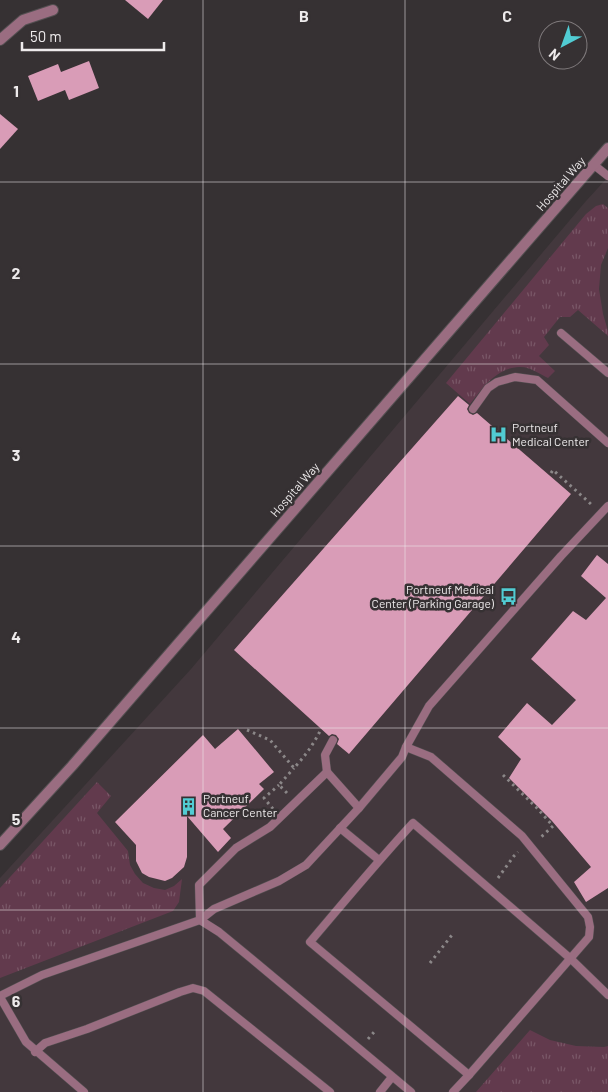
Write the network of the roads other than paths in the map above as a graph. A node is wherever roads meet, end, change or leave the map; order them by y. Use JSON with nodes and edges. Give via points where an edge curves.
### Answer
{"nodes":[{"id":1,"x":53,"y":10,"type":"dead end"},
{"id":2,"x":0,"y":40,"type":"edge"},
{"id":3,"x":608,"y":148,"type":"edge"},
{"id":4,"x":594,"y":165,"type":"junction"},
{"id":5,"x":608,"y":176,"type":"edge"},
{"id":6,"x":561,"y":333,"type":"dead end"},
{"id":7,"x":608,"y":373,"type":"edge"},
{"id":8,"x":473,"y":409,"type":"dead end"},
{"id":9,"x":607,"y":442,"type":"edge"},
{"id":10,"x":608,"y":506,"type":"edge"},
{"id":11,"x":333,"y":740,"type":"dead end"},
{"id":12,"x":406,"y":747,"type":"junction"},
{"id":13,"x":327,"y":772,"type":"junction"},
{"id":14,"x":359,"y":808,"type":"junction"},
{"id":15,"x":340,"y":828,"type":"junction"},
{"id":16,"x":0,"y":845,"type":"edge"},
{"id":17,"x":379,"y":860,"type":"junction"},
{"id":18,"x":200,"y":920,"type":"junction"},
{"id":19,"x":571,"y":959,"type":"junction"},
{"id":20,"x":608,"y":995,"type":"edge"},
{"id":21,"x":0,"y":996,"type":"edge"},
{"id":22,"x":35,"y":1052,"type":"junction"},
{"id":23,"x":469,"y":1075,"type":"junction"},
{"id":24,"x":392,"y":1076,"type":"junction"},
{"id":25,"x":84,"y":1092,"type":"edge"},
{"id":26,"x":330,"y":1092,"type":"edge"},
{"id":27,"x":380,"y":1092,"type":"edge"},
{"id":28,"x":411,"y":1092,"type":"edge"},
{"id":29,"x":453,"y":1092,"type":"edge"}],
"edges":[{"from":1,"to":2,"type":"street","via":[[23,20]]},
{"from":3,"to":4,"type":"street","name":"Hospital Way"},
{"from":4,"to":5,"type":"lane"},
{"from":4,"to":16,"type":"street","name":"Hospital Way"},
{"from":6,"to":7,"type":"lane"},
{"from":8,"to":9,"type":"lane","via":[[488,388],[497,382],[516,376],[537,380]]},
{"from":10,"to":12,"type":"lane","via":[[429,706]]},
{"from":11,"to":13,"type":"lane","via":[[325,755]]},
{"from":12,"to":14,"type":"lane","via":[[402,757]]},
{"from":12,"to":19,"type":"lane","via":[[430,757],[522,836],[588,917],[589,938]]},
{"from":13,"to":14,"type":"lane"},
{"from":13,"to":18,"type":"lane","via":[[270,827],[236,848],[198,885]]},
{"from":14,"to":15,"type":"lane"},
{"from":15,"to":17,"type":"lane"},
{"from":15,"to":18,"type":"lane","via":[[306,865],[279,881],[214,909]]},
{"from":17,"to":19,"type":"lane","via":[[413,823]]},
{"from":17,"to":23,"type":"lane","via":[[310,942]]},
{"from":18,"to":21,"type":"lane","via":[[42,975]]},
{"from":18,"to":24,"type":"lane","via":[[219,932]]},
{"from":19,"to":20,"type":"lane"},
{"from":19,"to":23,"type":"lane"},
{"from":21,"to":22,"type":"lane"},
{"from":22,"to":25,"type":"lane"},
{"from":22,"to":26,"type":"lane","via":[[45,1043],[193,988],[204,991]]},
{"from":23,"to":29,"type":"lane"},
{"from":24,"to":27,"type":"lane"},
{"from":24,"to":28,"type":"lane"}]}
